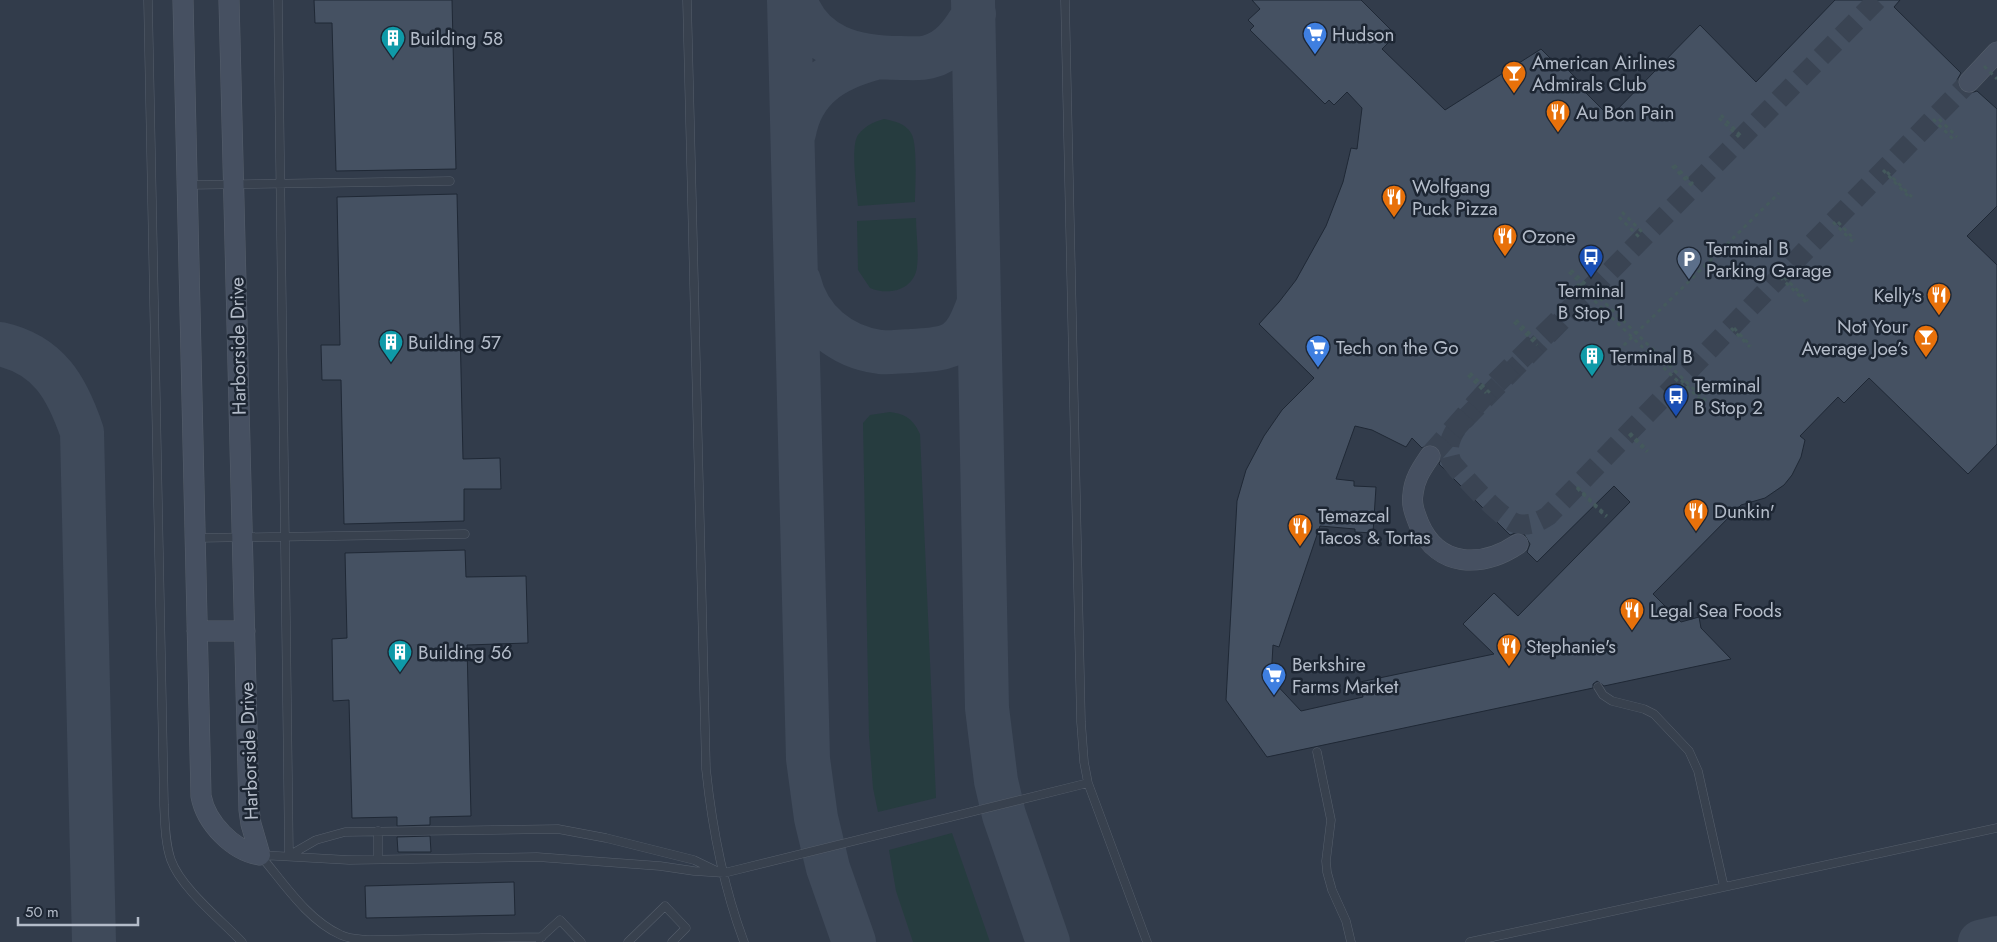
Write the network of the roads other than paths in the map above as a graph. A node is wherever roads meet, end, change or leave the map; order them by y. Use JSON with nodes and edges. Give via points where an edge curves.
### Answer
{"nodes":[{"id":1,"x":148,"y":0,"type":"edge"},
{"id":2,"x":184,"y":0,"type":"edge"},
{"id":3,"x":230,"y":0,"type":"edge"},
{"id":4,"x":278,"y":0,"type":"edge"},
{"id":5,"x":687,"y":0,"type":"edge"},
{"id":6,"x":1065,"y":0,"type":"edge"},
{"id":7,"x":1995,"y":61,"type":"edge"},
{"id":8,"x":1970,"y":84,"type":"tunnel mouth"},
{"id":9,"x":450,"y":181,"type":"dead end"},
{"id":10,"x":234,"y":184,"type":"junction"},
{"id":11,"x":280,"y":184,"type":"junction"},
{"id":12,"x":188,"y":185,"type":"junction"},
{"id":13,"x":1430,"y":456,"type":"tunnel mouth"},
{"id":14,"x":464,"y":534,"type":"dead end"},
{"id":15,"x":242,"y":537,"type":"junction"},
{"id":16,"x":285,"y":537,"type":"junction"},
{"id":17,"x":195,"y":538,"type":"junction"},
{"id":18,"x":1518,"y":544,"type":"dead end"},
{"id":19,"x":197,"y":631,"type":"junction"},
{"id":20,"x":245,"y":631,"type":"junction"},
{"id":21,"x":1598,"y":687,"type":"dead end"},
{"id":22,"x":1317,"y":752,"type":"dead end"},
{"id":23,"x":1088,"y":783,"type":"junction"},
{"id":24,"x":1997,"y":828,"type":"edge"},
{"id":25,"x":378,"y":832,"type":"junction"},
{"id":26,"x":260,"y":855,"type":"junction"},
{"id":27,"x":289,"y":856,"type":"junction"},
{"id":28,"x":378,"y":859,"type":"junction"},
{"id":29,"x":724,"y":874,"type":"junction"},
{"id":30,"x":1724,"y":887,"type":"junction"},
{"id":31,"x":539,"y":939,"type":"edge"},
{"id":32,"x":461,"y":940,"type":"edge"},
{"id":33,"x":396,"y":941,"type":"edge"},
{"id":34,"x":242,"y":942,"type":"edge"},
{"id":35,"x":581,"y":942,"type":"edge"},
{"id":36,"x":628,"y":942,"type":"edge"},
{"id":37,"x":672,"y":942,"type":"edge"},
{"id":38,"x":744,"y":942,"type":"edge"},
{"id":39,"x":1147,"y":942,"type":"edge"},
{"id":40,"x":1351,"y":942,"type":"edge"},
{"id":41,"x":1470,"y":942,"type":"edge"}],
"edges":[{"from":1,"to":34,"type":"lane","via":[[166,838],[170,858],[185,883]]},
{"from":2,"to":12,"type":"street","name":"Harborside Drive"},
{"from":3,"to":10,"type":"street","name":"Harborside Drive"},
{"from":4,"to":11,"type":"lane"},
{"from":5,"to":29,"type":"lane","via":[[703,712],[709,800]]},
{"from":6,"to":23,"type":"lane","via":[[1081,722]]},
{"from":7,"to":8,"type":"street"},
{"from":9,"to":11,"type":"lane"},
{"from":10,"to":11,"type":"lane"},
{"from":10,"to":12,"type":"lane"},
{"from":10,"to":15,"type":"street","name":"Harborside Drive"},
{"from":11,"to":16,"type":"lane"},
{"from":12,"to":17,"type":"street","name":"Harborside Drive"},
{"from":13,"to":18,"type":"street","via":[[1415,481],[1412,499],[1416,517],[1431,543],[1451,557],[1475,561],[1498,556]]},
{"from":14,"to":16,"type":"lane"},
{"from":15,"to":16,"type":"lane"},
{"from":15,"to":17,"type":"lane"},
{"from":15,"to":20,"type":"street","name":"Harborside Drive"},
{"from":16,"to":27,"type":"lane"},
{"from":17,"to":19,"type":"street","name":"Harborside Drive"},
{"from":19,"to":20,"type":"street"},
{"from":19,"to":26,"type":"street","name":"Harborside Drive","via":[[203,808],[214,825],[234,844],[251,854]]},
{"from":20,"to":26,"type":"street","name":"Harborside Drive","via":[[249,810]]},
{"from":21,"to":30,"type":"lane","via":[[1612,702],[1649,711],[1691,754],[1698,771]]},
{"from":22,"to":40,"type":"lane","via":[[1331,820],[1326,862],[1332,890],[1346,920]]},
{"from":23,"to":29,"type":"lane"},
{"from":23,"to":39,"type":"lane"},
{"from":24,"to":30,"type":"lane"},
{"from":25,"to":27,"type":"lane","via":[[330,835]]},
{"from":25,"to":28,"type":"lane"},
{"from":25,"to":29,"type":"lane","via":[[558,829],[694,860]]},
{"from":26,"to":27,"type":"lane"},
{"from":26,"to":33,"type":"lane","via":[[302,905],[327,927],[354,939]]},
{"from":27,"to":28,"type":"lane"},
{"from":28,"to":29,"type":"lane","via":[[537,857]]},
{"from":29,"to":38,"type":"lane"},
{"from":30,"to":41,"type":"lane"},
{"from":31,"to":32,"type":"lane"},
{"from":31,"to":35,"type":"lane","via":[[560,920]]},
{"from":32,"to":33,"type":"lane"},
{"from":36,"to":37,"type":"lane","via":[[665,906],[686,928]]}]}
